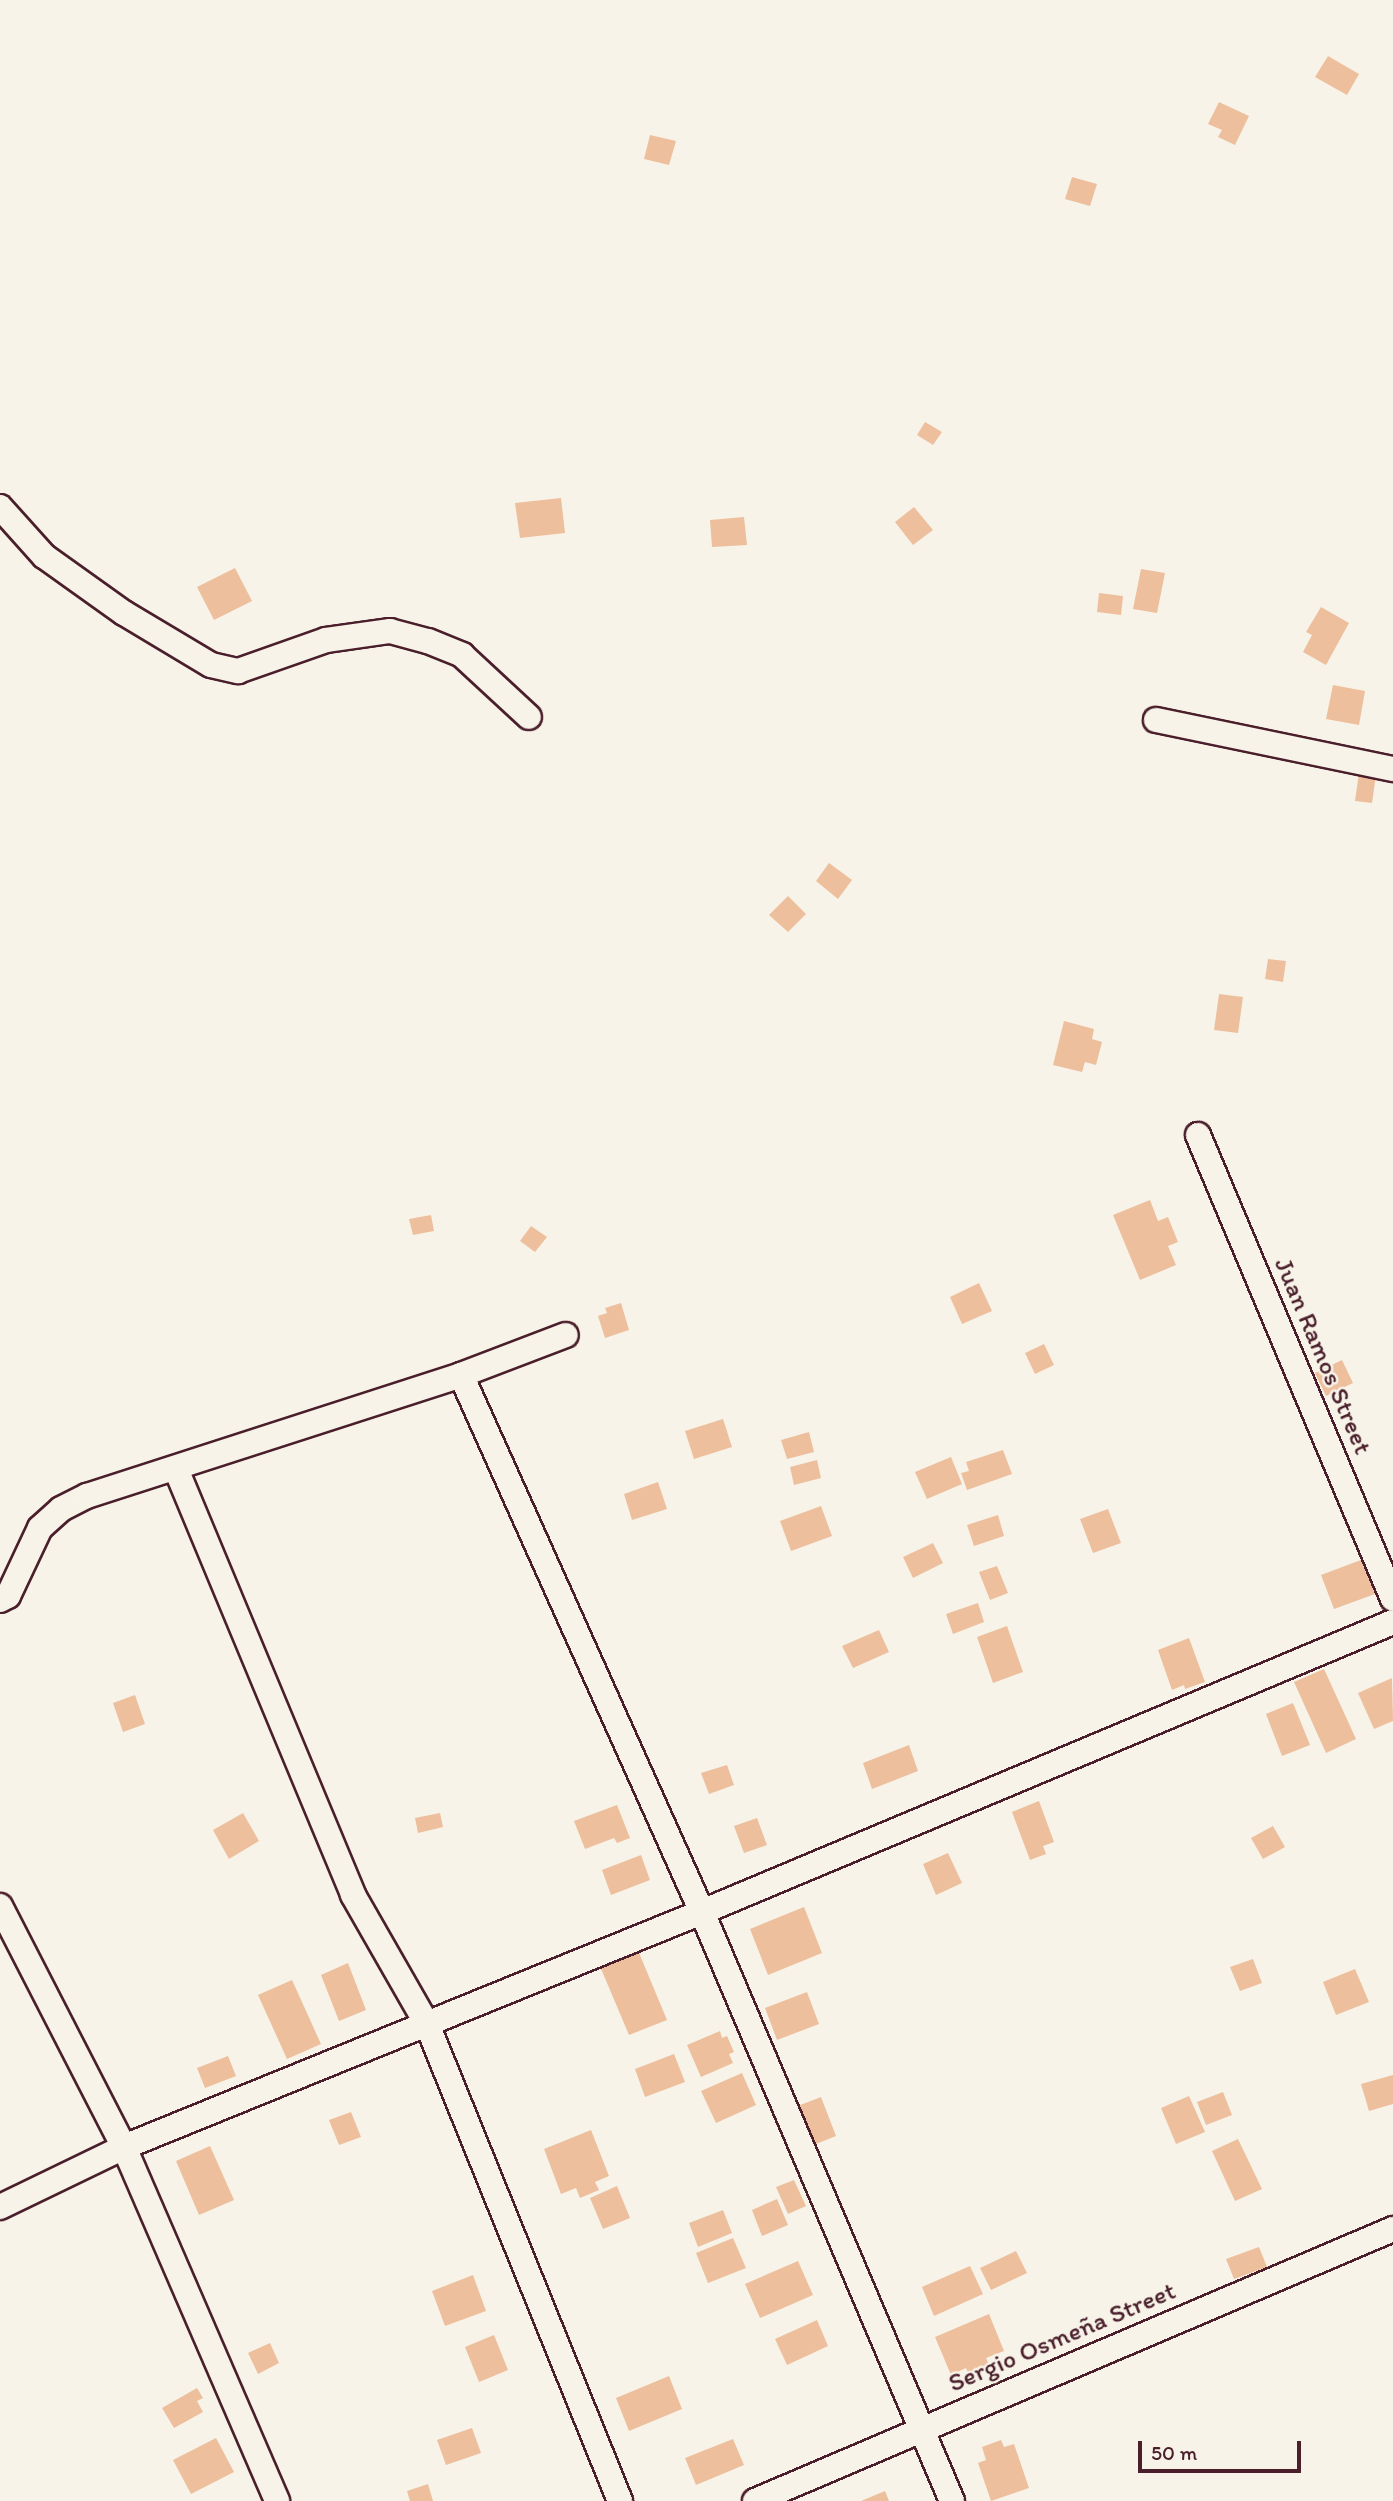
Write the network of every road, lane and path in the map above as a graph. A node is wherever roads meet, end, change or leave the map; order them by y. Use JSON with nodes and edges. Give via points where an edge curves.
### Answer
{"nodes":[{"id":1,"x":0,"y":507,"type":"edge"},
{"id":2,"x":529,"y":717,"type":"dead end"},
{"id":3,"x":1156,"y":720,"type":"dead end"},
{"id":4,"x":1393,"y":769,"type":"edge"},
{"id":5,"x":1198,"y":1135,"type":"dead end"},
{"id":6,"x":566,"y":1335,"type":"dead end"},
{"id":7,"x":461,"y":1375,"type":"junction"},
{"id":8,"x":176,"y":1469,"type":"junction"},
{"id":9,"x":1393,"y":1599,"type":"edge"},
{"id":10,"x":0,"y":1601,"type":"edge"},
{"id":11,"x":1393,"y":1622,"type":"edge"},
{"id":12,"x":0,"y":1906,"type":"edge"},
{"id":13,"x":702,"y":1912,"type":"junction"},
{"id":14,"x":427,"y":2024,"type":"junction"},
{"id":15,"x":124,"y":2147,"type":"junction"},
{"id":16,"x":0,"y":2207,"type":"edge"},
{"id":17,"x":1393,"y":2229,"type":"edge"},
{"id":18,"x":921,"y":2430,"type":"junction"},
{"id":19,"x":277,"y":2501,"type":"edge"},
{"id":20,"x":620,"y":2501,"type":"edge"},
{"id":21,"x":755,"y":2501,"type":"edge"},
{"id":22,"x":952,"y":2501,"type":"edge"}],
"edges":[{"from":1,"to":2,"type":"street","via":[[44,556],[124,613],[211,665],[238,671],[326,640],[390,631],[462,655]]},
{"from":3,"to":4,"type":"street"},
{"from":5,"to":9,"type":"street","name":"Juan Ramos Street"},
{"from":6,"to":7,"type":"street"},
{"from":7,"to":8,"type":"street"},
{"from":7,"to":13,"type":"street"},
{"from":8,"to":10,"type":"street","via":[[87,1496],[61,1510],[40,1528],[8,1596]]},
{"from":8,"to":14,"type":"street","via":[[353,1895]]},
{"from":11,"to":13,"type":"street"},
{"from":12,"to":15,"type":"street"},
{"from":13,"to":14,"type":"street"},
{"from":13,"to":18,"type":"street"},
{"from":14,"to":15,"type":"street"},
{"from":14,"to":20,"type":"street"},
{"from":15,"to":16,"type":"street"},
{"from":15,"to":19,"type":"street"},
{"from":17,"to":18,"type":"street","name":"Sergio Osmeña Street"},
{"from":18,"to":21,"type":"street","name":"Sergio Osmeña Street"},
{"from":18,"to":22,"type":"street"}]}
